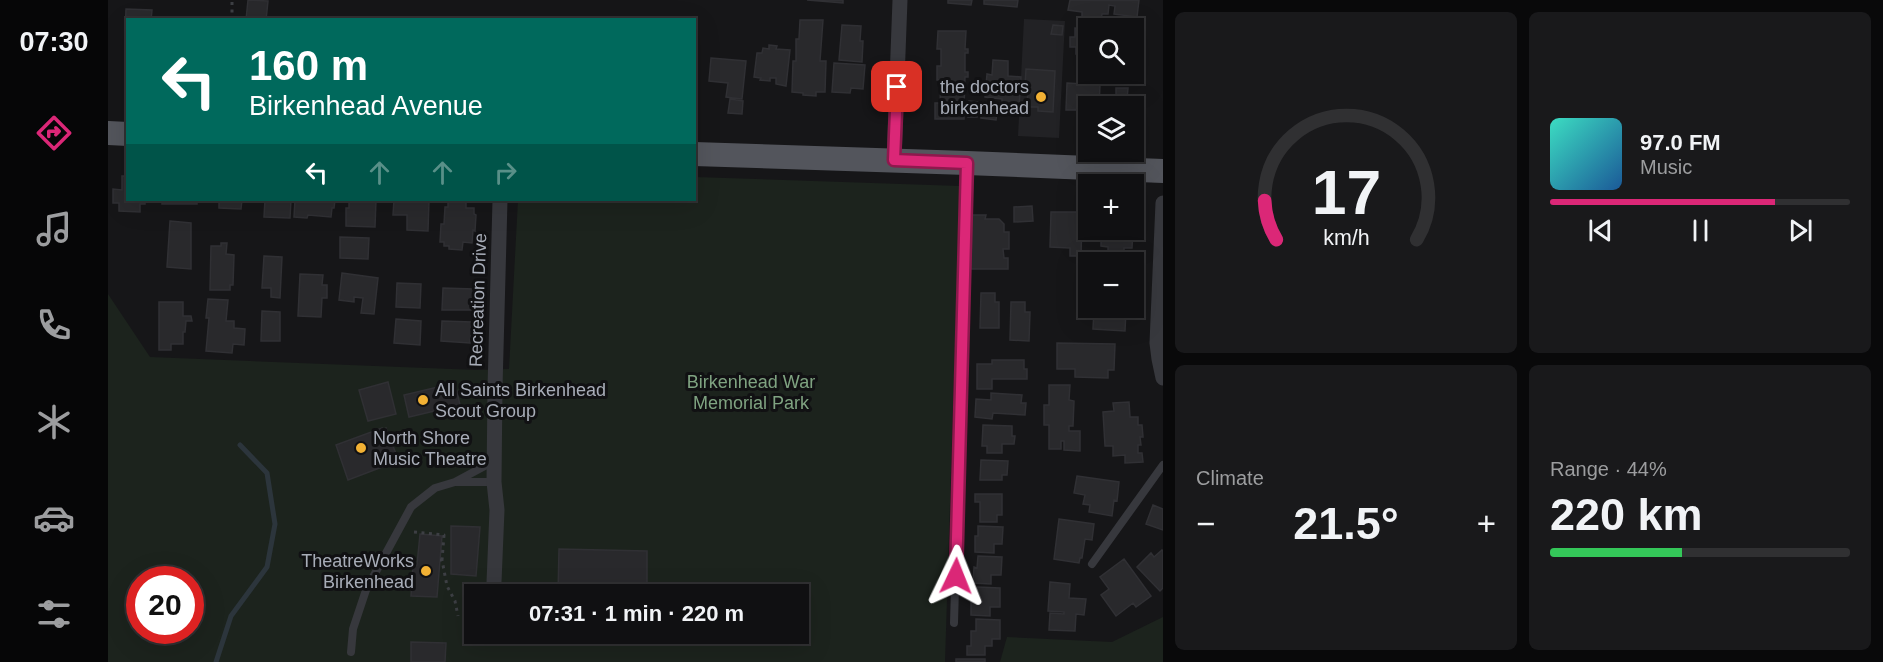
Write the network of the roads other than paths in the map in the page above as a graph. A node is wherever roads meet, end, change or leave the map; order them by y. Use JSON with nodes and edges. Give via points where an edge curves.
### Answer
{"nodes":[{"id":1,"x":900,"y":0,"type":"edge"},
{"id":2,"x":108,"y":133,"type":"edge"},
{"id":3,"x":126,"y":134,"type":"edge"},
{"id":4,"x":696,"y":154,"type":"edge"},
{"id":5,"x":894,"y":160,"type":"junction"},
{"id":6,"x":967,"y":163,"type":"junction"},
{"id":7,"x":1163,"y":171,"type":"edge"},
{"id":8,"x":500,"y":201,"type":"edge"},
{"id":9,"x":1163,"y":202,"type":"edge"},
{"id":10,"x":1163,"y":378,"type":"edge"},
{"id":11,"x":494,"y":461,"type":"junction"},
{"id":12,"x":1163,"y":465,"type":"edge"},
{"id":13,"x":455,"y":482,"type":"junction"},
{"id":14,"x":494,"y":482,"type":"junction"},
{"id":15,"x":1092,"y":564,"type":"dead end"},
{"id":16,"x":494,"y":582,"type":"dead end"},
{"id":17,"x":954,"y":623,"type":"dead end"},
{"id":18,"x":351,"y":652,"type":"dead end"}],
"edges":[{"from":1,"to":5,"type":"street"},
{"from":2,"to":3,"type":"main road"},
{"from":4,"to":5,"type":"main road"},
{"from":5,"to":6,"type":"main road"},
{"from":6,"to":7,"type":"main road"},
{"from":6,"to":17,"type":"lane"},
{"from":8,"to":11,"type":"street","name":"Recreation Drive"},
{"from":9,"to":10,"type":"street","via":[[1157,343]]},
{"from":11,"to":13,"type":"lane"},
{"from":11,"to":14,"type":"street","name":"Recreation Drive"},
{"from":12,"to":15,"type":"lane"},
{"from":13,"to":14,"type":"lane"},
{"from":13,"to":18,"type":"lane","via":[[435,488],[411,507],[366,590],[353,629]]},
{"from":14,"to":16,"type":"street","name":"Recreation Drive"}]}
